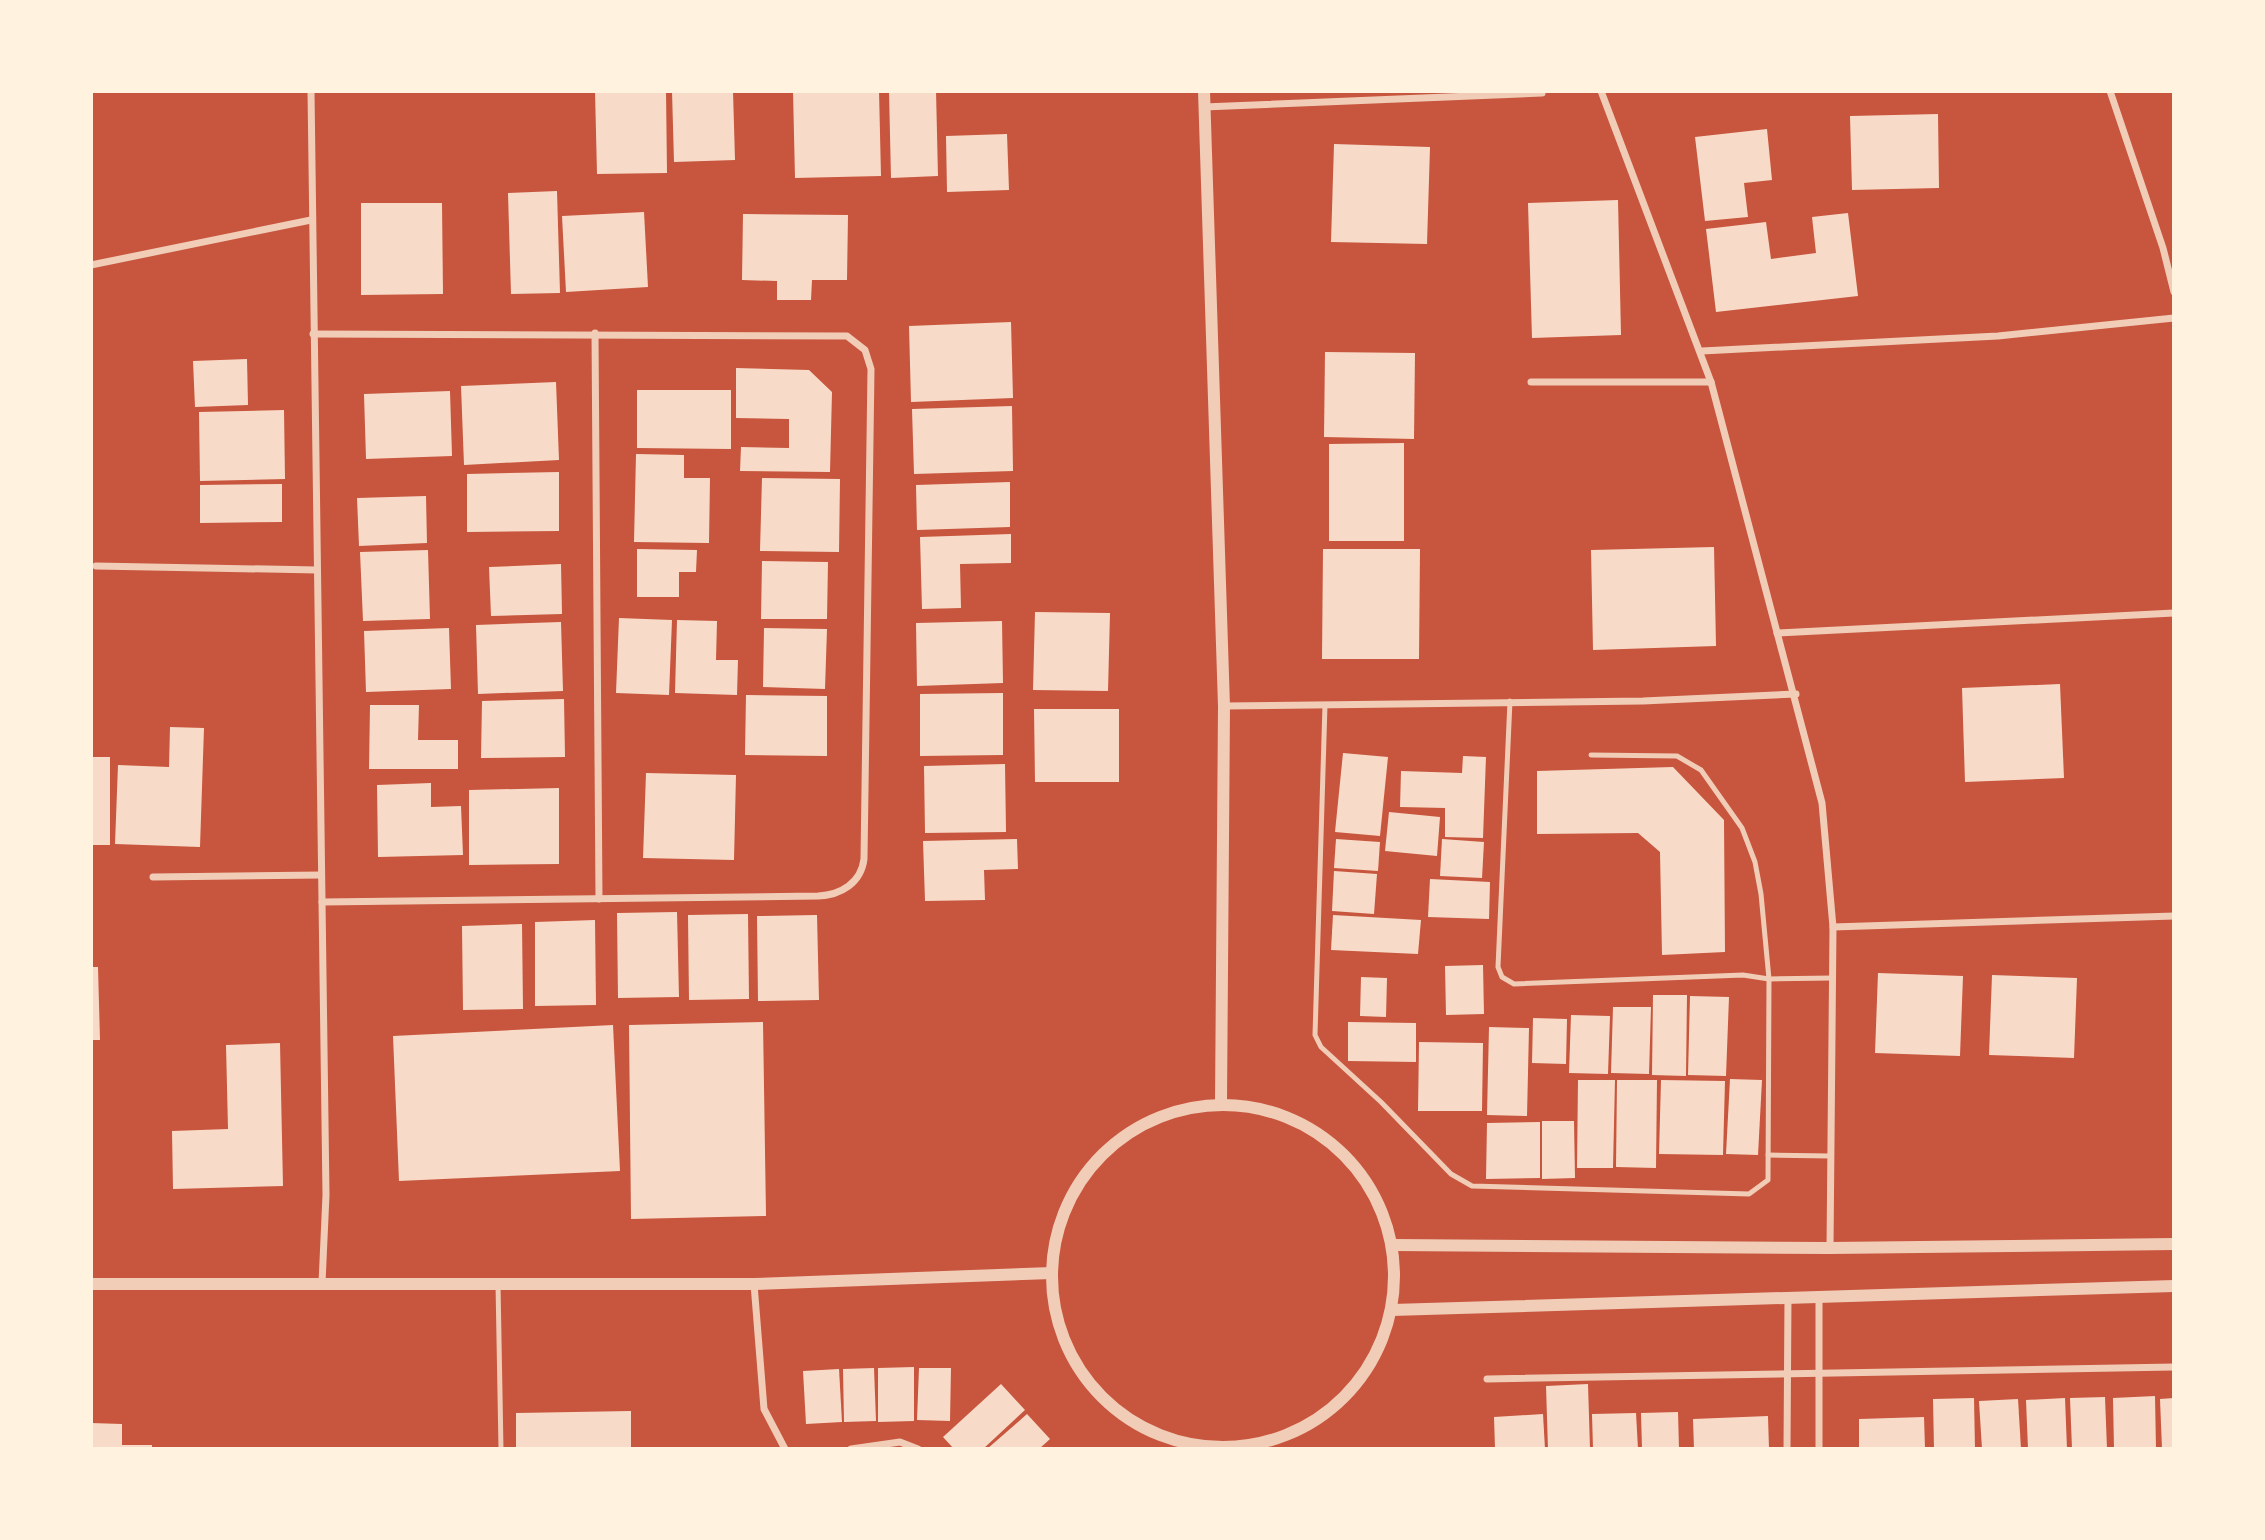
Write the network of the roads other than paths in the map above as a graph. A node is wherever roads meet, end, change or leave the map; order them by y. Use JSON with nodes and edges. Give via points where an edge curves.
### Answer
{"nodes":[{"id":1,"x":311,"y":91,"type":"edge"},
{"id":2,"x":1204,"y":91,"type":"edge"},
{"id":3,"x":1601,"y":91,"type":"edge"},
{"id":4,"x":2110,"y":91,"type":"edge"},
{"id":5,"x":1542,"y":93,"type":"edge"},
{"id":6,"x":1204,"y":107,"type":"junction"},
{"id":7,"x":311,"y":220,"type":"junction"},
{"id":8,"x":2174,"y":247,"type":"edge"},
{"id":9,"x":2163,"y":248,"type":"junction"},
{"id":10,"x":91,"y":265,"type":"edge"},
{"id":11,"x":2174,"y":292,"type":"edge"},
{"id":12,"x":2174,"y":318,"type":"edge"},
{"id":13,"x":313,"y":334,"type":"junction"},
{"id":14,"x":595,"y":334,"type":"junction"},
{"id":15,"x":1702,"y":351,"type":"junction"},
{"id":16,"x":1531,"y":382,"type":"dead end"},
{"id":17,"x":1712,"y":382,"type":"junction"},
{"id":18,"x":96,"y":566,"type":"dead end"},
{"id":19,"x":317,"y":570,"type":"junction"},
{"id":20,"x":2174,"y":613,"type":"edge"},
{"id":21,"x":1777,"y":633,"type":"junction"},
{"id":22,"x":1796,"y":694,"type":"junction"},
{"id":23,"x":1510,"y":701,"type":"junction"},
{"id":24,"x":1325,"y":705,"type":"junction"},
{"id":25,"x":1224,"y":706,"type":"junction"},
{"id":26,"x":1591,"y":755,"type":"dead end"},
{"id":27,"x":321,"y":875,"type":"junction"},
{"id":28,"x":153,"y":877,"type":"dead end"},
{"id":29,"x":599,"y":899,"type":"junction"},
{"id":30,"x":321,"y":902,"type":"junction"},
{"id":31,"x":2174,"y":916,"type":"edge"},
{"id":32,"x":1833,"y":927,"type":"junction"},
{"id":33,"x":1832,"y":978,"type":"junction"},
{"id":34,"x":1769,"y":979,"type":"junction"},
{"id":35,"x":1221,"y":1104,"type":"junction"},
{"id":36,"x":1768,"y":1155,"type":"junction"},
{"id":37,"x":1830,"y":1156,"type":"junction"},
{"id":38,"x":2174,"y":1244,"type":"edge"},
{"id":39,"x":1393,"y":1245,"type":"junction"},
{"id":40,"x":1830,"y":1248,"type":"junction"},
{"id":41,"x":1052,"y":1273,"type":"junction"},
{"id":42,"x":322,"y":1283,"type":"junction"},
{"id":43,"x":498,"y":1283,"type":"junction"},
{"id":44,"x":91,"y":1284,"type":"edge"},
{"id":45,"x":754,"y":1284,"type":"junction"},
{"id":46,"x":2174,"y":1286,"type":"edge"},
{"id":47,"x":1788,"y":1296,"type":"junction"},
{"id":48,"x":1819,"y":1296,"type":"junction"},
{"id":49,"x":1392,"y":1310,"type":"junction"},
{"id":50,"x":2174,"y":1367,"type":"edge"},
{"id":51,"x":1819,"y":1373,"type":"junction"},
{"id":52,"x":1790,"y":1374,"type":"junction"},
{"id":53,"x":1487,"y":1379,"type":"dead end"},
{"id":54,"x":1247,"y":1447,"type":"edge"},
{"id":55,"x":1206,"y":1448,"type":"edge"},
{"id":56,"x":501,"y":1449,"type":"edge"},
{"id":57,"x":785,"y":1449,"type":"edge"},
{"id":58,"x":850,"y":1449,"type":"edge"},
{"id":59,"x":918,"y":1449,"type":"edge"},
{"id":60,"x":1787,"y":1449,"type":"edge"},
{"id":61,"x":1819,"y":1449,"type":"edge"}],
"edges":[{"from":1,"to":7,"type":"street"},
{"from":2,"to":6,"type":"street"},
{"from":3,"to":15,"type":"street"},
{"from":4,"to":9,"type":"street"},
{"from":5,"to":6,"type":"street"},
{"from":6,"to":25,"type":"street"},
{"from":7,"to":10,"type":"street"},
{"from":7,"to":13,"type":"street"},
{"from":8,"to":9,"type":"street"},
{"from":9,"to":11,"type":"street"},
{"from":12,"to":15,"type":"street","via":[[1998,336]]},
{"from":13,"to":14,"type":"street"},
{"from":13,"to":19,"type":"street"},
{"from":14,"to":29,"type":"street"},
{"from":14,"to":29,"type":"street","via":[[848,336],[865,350],[871,369],[862,872],[837,895]]},
{"from":15,"to":17,"type":"street"},
{"from":16,"to":17,"type":"street"},
{"from":17,"to":21,"type":"street"},
{"from":18,"to":19,"type":"street"},
{"from":19,"to":27,"type":"street"},
{"from":20,"to":21,"type":"street"},
{"from":21,"to":22,"type":"street"},
{"from":22,"to":23,"type":"street"},
{"from":22,"to":32,"type":"street","via":[[1822,803]]},
{"from":23,"to":24,"type":"street"},
{"from":23,"to":34,"type":"lane","via":[[1498,967],[1502,977],[1514,984],[1743,975]]},
{"from":24,"to":25,"type":"street"},
{"from":24,"to":36,"type":"lane","via":[[1315,1035],[1321,1047],[1451,1174],[1472,1186],[1748,1194],[1768,1180]]},
{"from":25,"to":35,"type":"street"},
{"from":26,"to":34,"type":"lane","via":[[1677,756],[1714,784],[1742,828],[1755,862]]},
{"from":27,"to":28,"type":"street"},
{"from":27,"to":30,"type":"street"},
{"from":29,"to":30,"type":"street"},
{"from":30,"to":42,"type":"street","via":[[326,1195]]},
{"from":31,"to":32,"type":"street"},
{"from":32,"to":33,"type":"street"},
{"from":33,"to":34,"type":"lane"},
{"from":33,"to":37,"type":"street"},
{"from":34,"to":36,"type":"lane"},
{"from":35,"to":39,"type":"street","via":[[1269,1110],[1313,1129],[1351,1159],[1378,1199]]},
{"from":35,"to":41,"type":"street","via":[[1177,1110],[1137,1128],[1102,1154],[1071,1199],[1058,1230]]},
{"from":36,"to":37,"type":"lane"},
{"from":37,"to":40,"type":"street"},
{"from":38,"to":40,"type":"street"},
{"from":39,"to":40,"type":"street"},
{"from":39,"to":49,"type":"street"},
{"from":41,"to":45,"type":"street"},
{"from":41,"to":55,"type":"street","via":[[1055,1309],[1065,1344],[1099,1394],[1137,1424]]},
{"from":42,"to":43,"type":"street"},
{"from":42,"to":44,"type":"street"},
{"from":43,"to":45,"type":"street"},
{"from":43,"to":56,"type":"lane"},
{"from":45,"to":57,"type":"street","via":[[764,1409]]},
{"from":46,"to":48,"type":"street"},
{"from":47,"to":48,"type":"street"},
{"from":47,"to":49,"type":"street"},
{"from":47,"to":52,"type":"street"},
{"from":48,"to":51,"type":"street"},
{"from":49,"to":54,"type":"street","via":[[1381,1344],[1341,1401],[1313,1422]]},
{"from":50,"to":51,"type":"street"},
{"from":51,"to":52,"type":"street"},
{"from":51,"to":61,"type":"street"},
{"from":52,"to":53,"type":"street"},
{"from":52,"to":60,"type":"street"},
{"from":54,"to":55,"type":"street"},
{"from":58,"to":59,"type":"street","via":[[900,1442]]}]}
